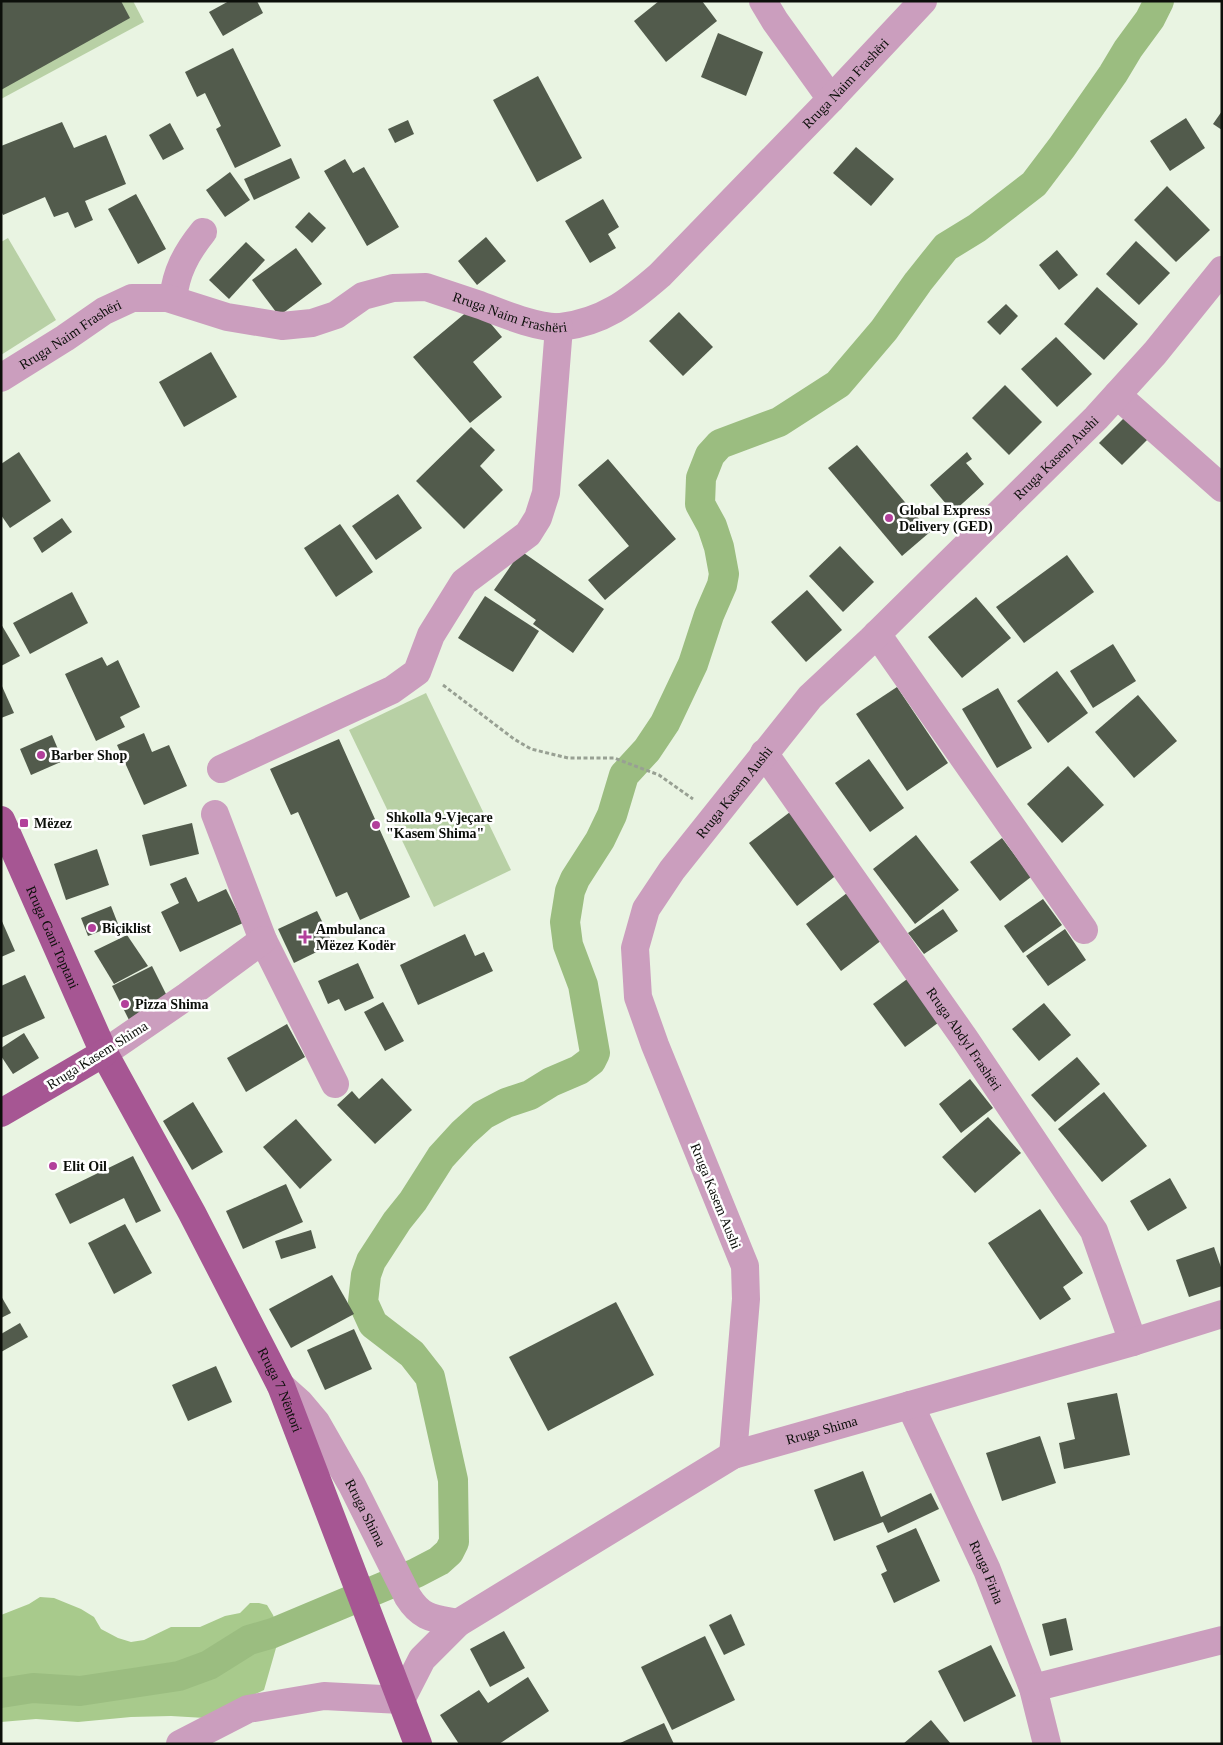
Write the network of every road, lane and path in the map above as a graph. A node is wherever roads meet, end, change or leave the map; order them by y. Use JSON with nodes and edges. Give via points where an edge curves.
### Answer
{"nodes":[{"id":1,"x":763,"y":1,"type":"edge"},
{"id":2,"x":922,"y":1,"type":"edge"},
{"id":3,"x":831,"y":99,"type":"junction"},
{"id":4,"x":203,"y":232,"type":"dead end"},
{"id":5,"x":1222,"y":270,"type":"edge"},
{"id":6,"x":173,"y":299,"type":"junction"},
{"id":7,"x":559,"y":327,"type":"junction"},
{"id":8,"x":1,"y":378,"type":"edge"},
{"id":9,"x":1117,"y":395,"type":"junction"},
{"id":10,"x":1222,"y":488,"type":"edge"},
{"id":11,"x":877,"y":634,"type":"junction"},
{"id":12,"x":417,"y":672,"type":"junction"},
{"id":13,"x":764,"y":753,"type":"junction"},
{"id":14,"x":221,"y":769,"type":"dead end"},
{"id":15,"x":215,"y":814,"type":"dead end"},
{"id":16,"x":1,"y":820,"type":"edge"},
{"id":17,"x":710,"y":822,"type":"junction"},
{"id":18,"x":1084,"y":930,"type":"dead end"},
{"id":19,"x":263,"y":940,"type":"junction"},
{"id":20,"x":104,"y":1052,"type":"junction"},
{"id":21,"x":335,"y":1084,"type":"dead end"},
{"id":22,"x":1,"y":1113,"type":"edge"},
{"id":23,"x":1222,"y":1314,"type":"edge"},
{"id":24,"x":1133,"y":1342,"type":"junction"},
{"id":25,"x":281,"y":1386,"type":"junction"},
{"id":26,"x":910,"y":1405,"type":"junction"},
{"id":27,"x":733,"y":1455,"type":"junction"},
{"id":28,"x":458,"y":1623,"type":"junction"},
{"id":29,"x":1222,"y":1640,"type":"edge"},
{"id":30,"x":1033,"y":1688,"type":"junction"},
{"id":31,"x":401,"y":1700,"type":"junction"},
{"id":32,"x":180,"y":1744,"type":"edge"},
{"id":33,"x":418,"y":1744,"type":"edge"},
{"id":34,"x":1047,"y":1744,"type":"edge"}],
"edges":[{"from":1,"to":3,"type":"street"},
{"from":2,"to":3,"type":"street","name":"Rruga Naim Frashëri"},
{"from":3,"to":7,"type":"street","name":"Rruga Naim Frashëri","via":[[633,299],[590,320]]},
{"from":4,"to":6,"type":"street","via":[[191,247],[175,281]]},
{"from":5,"to":9,"type":"street","name":"Rruga Kasem Aushi"},
{"from":6,"to":7,"type":"street","name":"Rruga Naim Frashëri","via":[[227,317],[282,326],[312,323],[336,315],[363,296],[393,288],[426,287],[517,318]]},
{"from":6,"to":8,"type":"street","name":"Rruga Naim Frashëri","via":[[132,298],[104,311]]},
{"from":7,"to":12,"type":"street","via":[[546,493],[538,518],[528,534],[464,582],[431,635]]},
{"from":9,"to":10,"type":"street"},
{"from":9,"to":11,"type":"street","name":"Rruga Kasem Aushi"},
{"from":11,"to":13,"type":"street","name":"Rruga Kasem Aushi","via":[[810,697]]},
{"from":11,"to":18,"type":"street"},
{"from":12,"to":14,"type":"street","via":[[392,690]]},
{"from":12,"to":17,"type":"path","via":[[446,686],[514,740],[531,749],[568,758],[614,758],[659,775],[691,797]]},
{"from":13,"to":17,"type":"street","name":"Rruga Kasem Aushi"},
{"from":13,"to":24,"type":"street","name":"Rruga Abdyl Frashëri","via":[[965,1039],[1094,1231]]},
{"from":15,"to":19,"type":"street"},
{"from":16,"to":20,"type":"main road","name":"Rruga Gani Toptani"},
{"from":17,"to":27,"type":"street","name":"Rruga Kasem Aushi","via":[[646,909],[635,948],[638,997],[744,1266],[746,1299]]},
{"from":19,"to":20,"type":"street","name":"Rruga Kasem Shima"},
{"from":19,"to":21,"type":"street"},
{"from":20,"to":22,"type":"main road","name":"Rruga Kasem Shima"},
{"from":20,"to":25,"type":"main road","name":"Rruga 7 Nëntori"},
{"from":23,"to":24,"type":"street","name":"Rruga Shima"},
{"from":24,"to":26,"type":"street","name":"Rruga Shima"},
{"from":25,"to":28,"type":"street","name":"Rruga Shima","via":[[316,1422],[415,1608],[423,1615]]},
{"from":25,"to":31,"type":"main road","name":"Rruga 7 Nëntori"},
{"from":26,"to":27,"type":"street","name":"Rruga Shima"},
{"from":26,"to":30,"type":"street","name":"Rruga Firha","via":[[987,1570]]},
{"from":27,"to":28,"type":"street","name":"Rruga Shima"},
{"from":28,"to":31,"type":"street","name":"Rruga Shima","via":[[422,1659]]},
{"from":29,"to":30,"type":"street"},
{"from":30,"to":34,"type":"street","name":"Rruga Firha"},
{"from":31,"to":32,"type":"street","via":[[324,1696],[248,1709]]},
{"from":31,"to":33,"type":"main road","name":"Rruga 7 Nëntori"}]}
